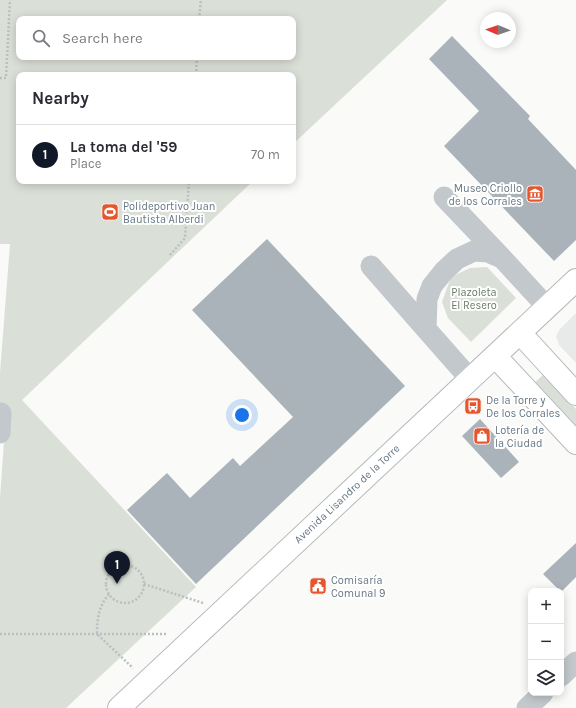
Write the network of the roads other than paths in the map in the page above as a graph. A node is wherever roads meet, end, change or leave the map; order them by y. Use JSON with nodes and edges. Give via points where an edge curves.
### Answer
{"nodes":[{"id":1,"x":444,"y":197,"type":"dead end"},
{"id":2,"x":502,"y":258,"type":"junction"},
{"id":3,"x":372,"y":266,"type":"dead end"},
{"id":4,"x":576,"y":280,"type":"edge"},
{"id":5,"x":547,"y":307,"type":"junction"},
{"id":6,"x":426,"y":329,"type":"junction"},
{"id":7,"x":520,"y":333,"type":"junction"},
{"id":8,"x":495,"y":356,"type":"junction"},
{"id":9,"x":470,"y":379,"type":"junction"},
{"id":10,"x":576,"y":394,"type":"edge"},
{"id":11,"x":576,"y":443,"type":"edge"},
{"id":12,"x":576,"y":662,"type":"edge"},
{"id":13,"x":564,"y":673,"type":"edge"},
{"id":14,"x":540,"y":696,"type":"edge"},
{"id":15,"x":119,"y":708,"type":"edge"},
{"id":16,"x":527,"y":708,"type":"edge"}],
"edges":[{"from":1,"to":2,"type":"street"},
{"from":2,"to":5,"type":"street"},
{"from":2,"to":6,"type":"street","via":[[488,252],[474,251],[457,259],[444,271],[432,286],[427,299]]},
{"from":3,"to":6,"type":"street"},
{"from":4,"to":5,"type":"main road","name":"Avenida Lisandro de la Torre"},
{"from":5,"to":7,"type":"main road","name":"Avenida Lisandro de la Torre"},
{"from":6,"to":9,"type":"street"},
{"from":7,"to":8,"type":"main road","name":"Avenida Lisandro de la Torre"},
{"from":7,"to":10,"type":"main road"},
{"from":8,"to":9,"type":"main road","name":"Avenida Lisandro de la Torre"},
{"from":8,"to":11,"type":"main road"},
{"from":9,"to":15,"type":"main road","name":"Avenida Lisandro de la Torre"},
{"from":12,"to":13,"type":"street"},
{"from":14,"to":16,"type":"street"}]}
